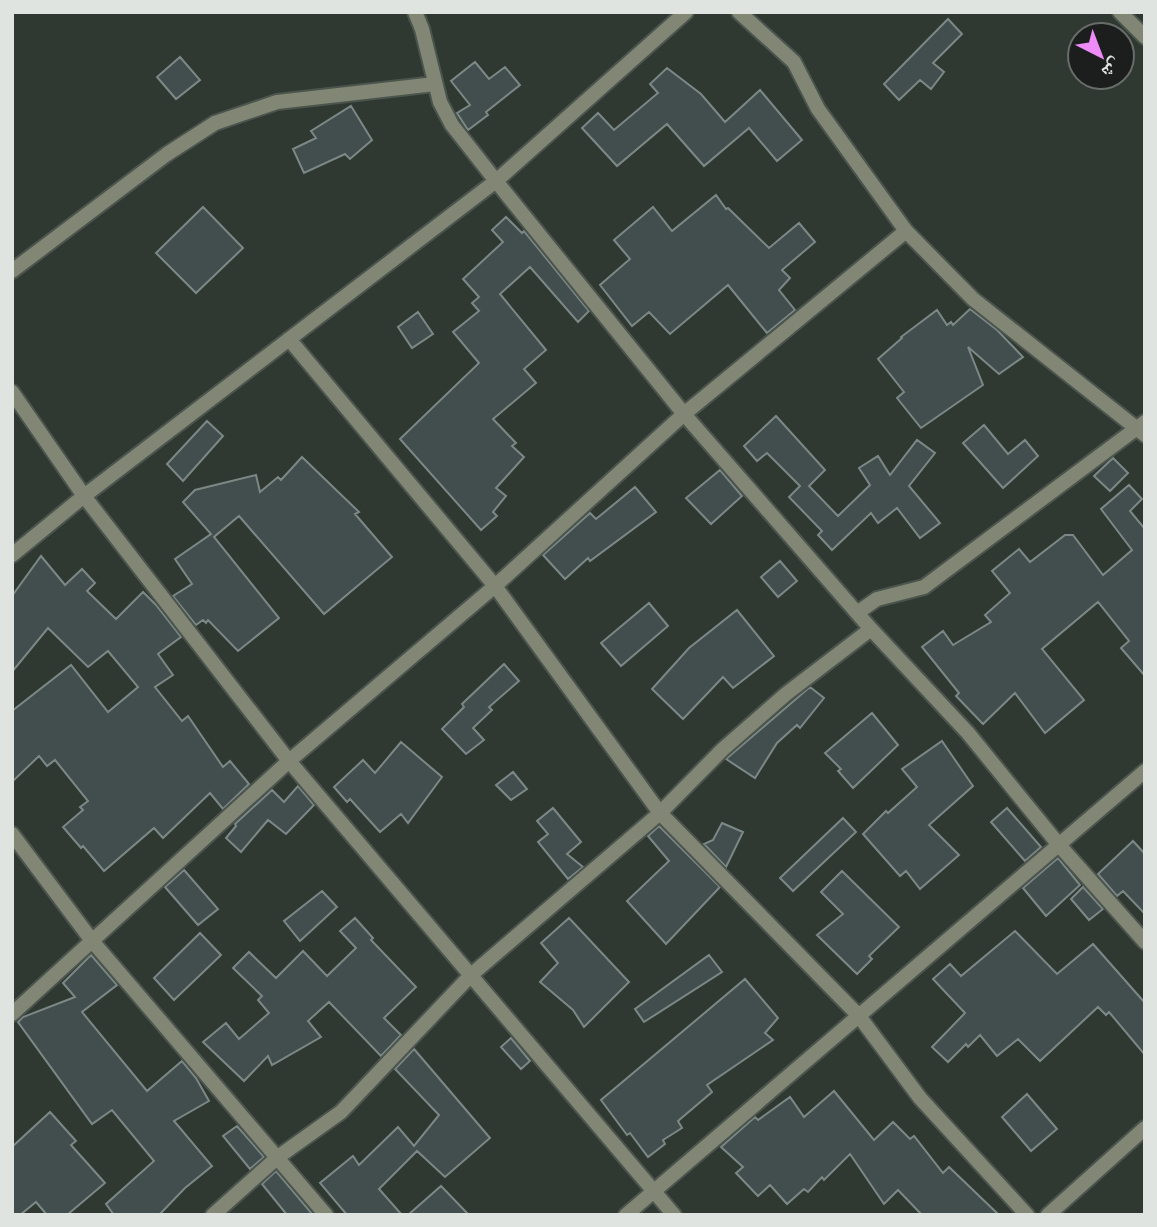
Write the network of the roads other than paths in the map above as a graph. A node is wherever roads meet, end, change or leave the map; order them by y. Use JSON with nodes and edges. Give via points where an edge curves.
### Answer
{"nodes":[{"id":1,"x":415,"y":12,"type":"edge"},
{"id":2,"x":687,"y":12,"type":"edge"},
{"id":3,"x":739,"y":12,"type":"edge"},
{"id":4,"x":1120,"y":12,"type":"edge"},
{"id":5,"x":1145,"y":37,"type":"edge"},
{"id":6,"x":435,"y":84,"type":"junction"},
{"id":7,"x":496,"y":181,"type":"junction"},
{"id":8,"x":906,"y":231,"type":"junction"},
{"id":9,"x":12,"y":271,"type":"edge"},
{"id":10,"x":289,"y":339,"type":"junction"},
{"id":11,"x":12,"y":392,"type":"edge"},
{"id":12,"x":684,"y":414,"type":"junction"},
{"id":13,"x":1142,"y":429,"type":"edge"},
{"id":14,"x":84,"y":496,"type":"junction"},
{"id":15,"x":12,"y":555,"type":"edge"},
{"id":16,"x":495,"y":586,"type":"junction"},
{"id":17,"x":857,"y":613,"type":"junction"},
{"id":18,"x":871,"y":629,"type":"junction"},
{"id":19,"x":289,"y":761,"type":"junction"},
{"id":20,"x":1145,"y":771,"type":"edge"},
{"id":21,"x":660,"y":813,"type":"junction"},
{"id":22,"x":12,"y":834,"type":"edge"},
{"id":23,"x":1059,"y":845,"type":"junction"},
{"id":24,"x":93,"y":942,"type":"junction"},
{"id":25,"x":1145,"y":942,"type":"edge"},
{"id":26,"x":471,"y":975,"type":"junction"},
{"id":27,"x":12,"y":1014,"type":"edge"},
{"id":28,"x":859,"y":1016,"type":"junction"},
{"id":29,"x":1145,"y":1128,"type":"edge"},
{"id":30,"x":278,"y":1157,"type":"junction"},
{"id":31,"x":654,"y":1191,"type":"junction"},
{"id":32,"x":213,"y":1215,"type":"edge"},
{"id":33,"x":326,"y":1215,"type":"edge"},
{"id":34,"x":626,"y":1215,"type":"edge"},
{"id":35,"x":674,"y":1215,"type":"edge"},
{"id":36,"x":1027,"y":1215,"type":"edge"},
{"id":37,"x":1048,"y":1215,"type":"edge"}],
"edges":[{"from":1,"to":6,"type":"street"},
{"from":2,"to":7,"type":"street"},
{"from":3,"to":8,"type":"street","via":[[794,62],[818,109]]},
{"from":4,"to":5,"type":"street"},
{"from":6,"to":7,"type":"street","via":[[452,125]]},
{"from":6,"to":9,"type":"street","via":[[277,102],[215,123],[166,154]]},
{"from":7,"to":10,"type":"street"},
{"from":7,"to":12,"type":"street"},
{"from":8,"to":12,"type":"street"},
{"from":8,"to":13,"type":"street","via":[[973,299]]},
{"from":10,"to":14,"type":"street"},
{"from":10,"to":16,"type":"street"},
{"from":11,"to":14,"type":"street"},
{"from":12,"to":16,"type":"street"},
{"from":12,"to":17,"type":"street"},
{"from":13,"to":17,"type":"street","via":[[924,587],[877,599]]},
{"from":14,"to":15,"type":"street"},
{"from":14,"to":19,"type":"street"},
{"from":16,"to":19,"type":"street"},
{"from":16,"to":21,"type":"street"},
{"from":17,"to":18,"type":"street"},
{"from":18,"to":21,"type":"street","via":[[786,694]]},
{"from":18,"to":23,"type":"street","via":[[968,733]]},
{"from":19,"to":24,"type":"street"},
{"from":19,"to":26,"type":"street"},
{"from":20,"to":23,"type":"street"},
{"from":21,"to":26,"type":"street"},
{"from":21,"to":28,"type":"street"},
{"from":22,"to":24,"type":"street"},
{"from":23,"to":25,"type":"street"},
{"from":23,"to":28,"type":"street"},
{"from":24,"to":27,"type":"street"},
{"from":24,"to":30,"type":"street"},
{"from":26,"to":30,"type":"street","via":[[341,1112]]},
{"from":26,"to":31,"type":"street"},
{"from":28,"to":31,"type":"street"},
{"from":28,"to":36,"type":"street","via":[[919,1098]]},
{"from":29,"to":37,"type":"street"},
{"from":30,"to":32,"type":"street"},
{"from":30,"to":33,"type":"street"},
{"from":31,"to":34,"type":"street"},
{"from":31,"to":35,"type":"street"}]}
